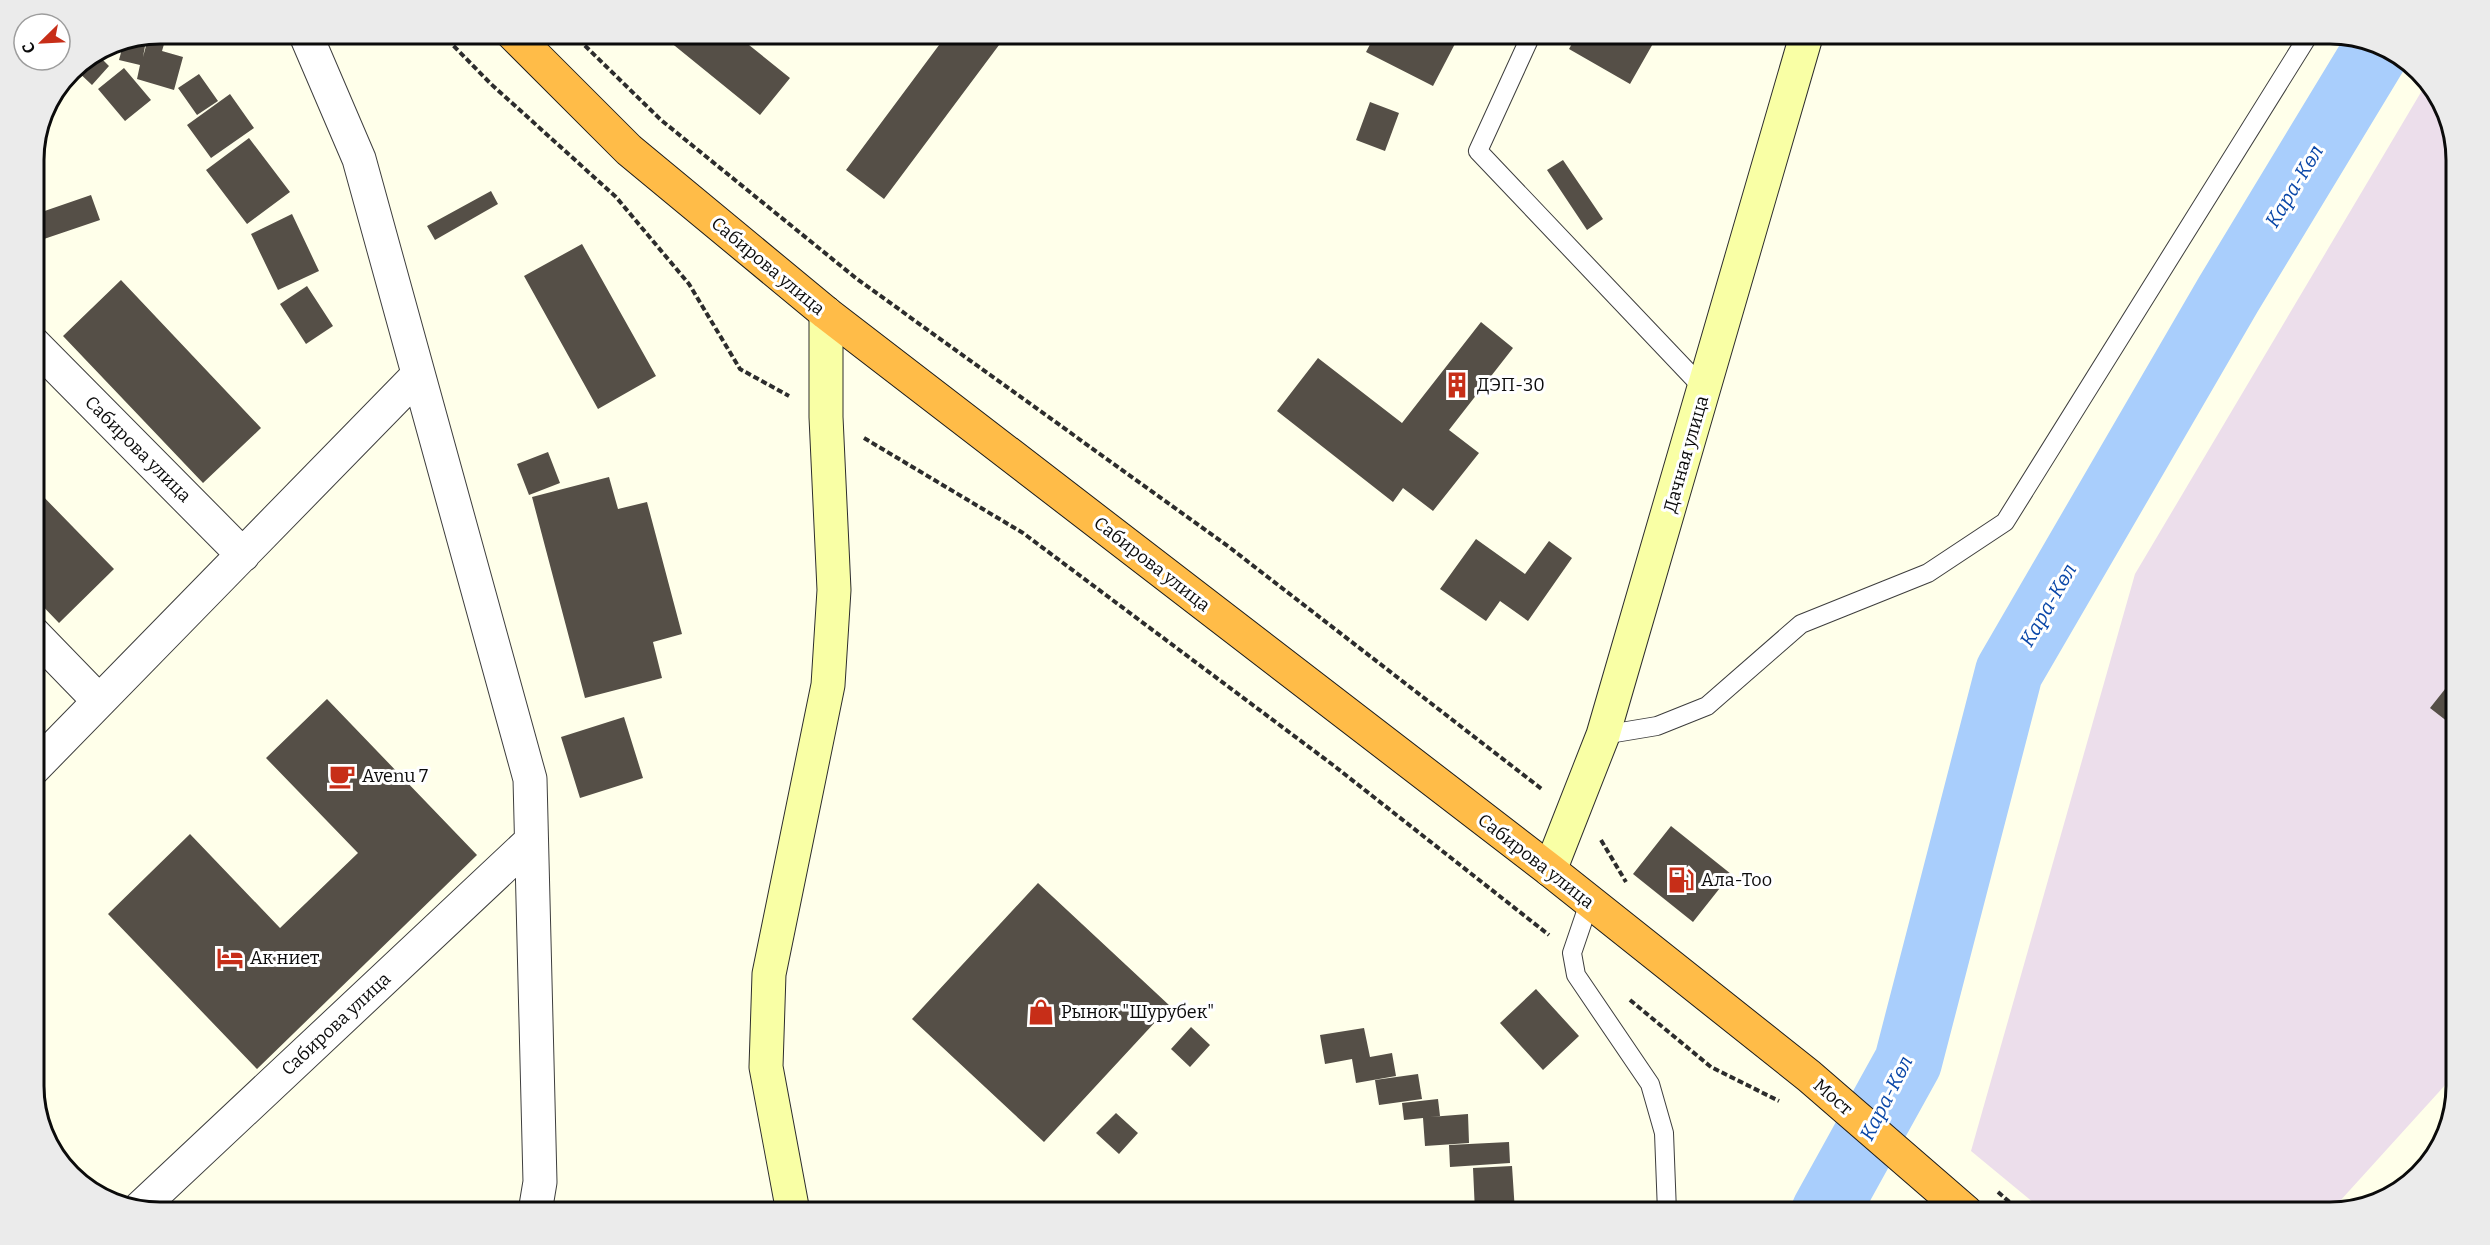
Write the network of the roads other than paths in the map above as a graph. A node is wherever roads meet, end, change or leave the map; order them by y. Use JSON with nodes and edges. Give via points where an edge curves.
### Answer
{"nodes":[{"id":1,"x":310,"y":44,"type":"edge"},
{"id":2,"x":523,"y":44,"type":"edge"},
{"id":3,"x":1527,"y":44,"type":"edge"},
{"id":4,"x":1804,"y":44,"type":"edge"},
{"id":5,"x":2303,"y":44,"type":"edge"},
{"id":6,"x":826,"y":313,"type":"junction"},
{"id":7,"x":44,"y":354,"type":"edge"},
{"id":8,"x":418,"y":375,"type":"junction"},
{"id":9,"x":1705,"y":390,"type":"junction"},
{"id":10,"x":243,"y":555,"type":"junction"},
{"id":11,"x":44,"y":644,"type":"edge"},
{"id":12,"x":99,"y":701,"type":"junction"},
{"id":13,"x":1603,"y":735,"type":"junction"},
{"id":14,"x":44,"y":758,"type":"edge"},
{"id":15,"x":531,"y":841,"type":"junction"},
{"id":16,"x":1550,"y":870,"type":"junction"},
{"id":17,"x":1589,"y":903,"type":"junction"},
{"id":18,"x":1809,"y":1076,"type":"joint"},
{"id":19,"x":147,"y":1201,"type":"edge"},
{"id":20,"x":537,"y":1202,"type":"edge"},
{"id":21,"x":792,"y":1202,"type":"edge"},
{"id":22,"x":1667,"y":1202,"type":"edge"},
{"id":23,"x":1954,"y":1202,"type":"edge"}],
"edges":[{"from":1,"to":8,"type":"street","via":[[359,159]]},
{"from":2,"to":6,"type":"highway","name":"Сабирова улица","via":[[629,150]]},
{"from":3,"to":9,"type":"lane","via":[[1478,151]]},
{"from":4,"to":9,"type":"main road","name":"Дачная улица"},
{"from":5,"to":13,"type":"lane","via":[[2005,522],[1928,573],[1801,624],[1707,706],[1657,726]]},
{"from":6,"to":16,"type":"highway","name":"Сабирова улица"},
{"from":6,"to":21,"type":"main road","via":[[826,417],[834,590],[828,685],[769,974],[766,1067]]},
{"from":7,"to":10,"type":"street","name":"Сабирова улица"},
{"from":8,"to":10,"type":"street"},
{"from":8,"to":15,"type":"street","via":[[530,779]]},
{"from":9,"to":13,"type":"main road","name":"Дачная улица"},
{"from":10,"to":12,"type":"street"},
{"from":11,"to":12,"type":"street"},
{"from":12,"to":14,"type":"street"},
{"from":13,"to":16,"type":"main road","name":"Дачная улица"},
{"from":15,"to":19,"type":"street","name":"Сабирова улица"},
{"from":15,"to":20,"type":"street","via":[[540,1182]]},
{"from":16,"to":17,"type":"highway","name":"Сабирова улица"},
{"from":17,"to":18,"type":"highway","name":"Сабирова улица"},
{"from":17,"to":22,"type":"lane","via":[[1572,953],[1576,975],[1650,1084],[1664,1133]]},
{"from":18,"to":23,"type":"highway","name":"Мост"}]}
